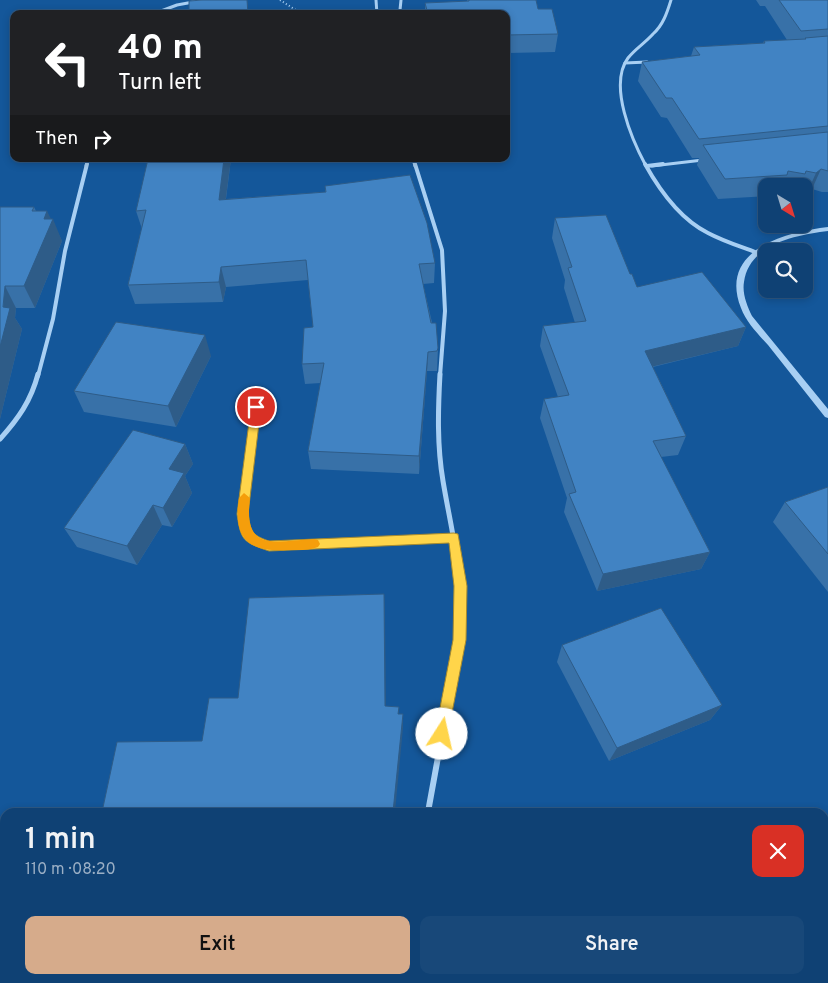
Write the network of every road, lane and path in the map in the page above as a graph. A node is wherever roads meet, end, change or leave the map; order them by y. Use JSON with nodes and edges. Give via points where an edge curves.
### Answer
{"nodes":[{"id":1,"x":204,"y":0,"type":"edge"},
{"id":2,"x":280,"y":0,"type":"edge"},
{"id":3,"x":670,"y":0,"type":"edge"},
{"id":4,"x":164,"y":10,"type":"edge"},
{"id":5,"x":296,"y":10,"type":"edge"},
{"id":6,"x":650,"y":62,"type":"edge"},
{"id":7,"x":625,"y":63,"type":"junction"},
{"id":8,"x":704,"y":160,"type":"edge"},
{"id":9,"x":87,"y":162,"type":"edge"},
{"id":10,"x":413,"y":162,"type":"edge"},
{"id":11,"x":648,"y":166,"type":"junction"},
{"id":12,"x":828,"y":229,"type":"edge"},
{"id":13,"x":755,"y":252,"type":"junction"},
{"id":14,"x":256,"y":407,"type":"dead end"},
{"id":15,"x":828,"y":416,"type":"edge"},
{"id":16,"x":0,"y":439,"type":"edge"},
{"id":17,"x":454,"y":538,"type":"junction"},
{"id":18,"x":429,"y":808,"type":"edge"}],
"edges":[{"from":1,"to":4,"type":"street"},
{"from":2,"to":5,"type":"path"},
{"from":3,"to":7,"type":"street","via":[[659,28]]},
{"from":6,"to":7,"type":"street"},
{"from":7,"to":11,"type":"street","via":[[621,86],[623,110],[630,136]]},
{"from":8,"to":11,"type":"street"},
{"from":9,"to":16,"type":"street","via":[[64,250],[53,319],[35,386],[19,418]]},
{"from":10,"to":17,"type":"street","via":[[442,250],[445,311],[438,420],[443,480]]},
{"from":11,"to":13,"type":"street","via":[[676,210],[694,226]]},
{"from":12,"to":13,"type":"street","via":[[773,241]]},
{"from":13,"to":15,"type":"street","via":[[743,268],[739,286],[744,307]]},
{"from":14,"to":17,"type":"street","via":[[242,514],[245,532],[253,541],[269,546]]},
{"from":17,"to":18,"type":"street","via":[[461,586],[459,640]]}]}
